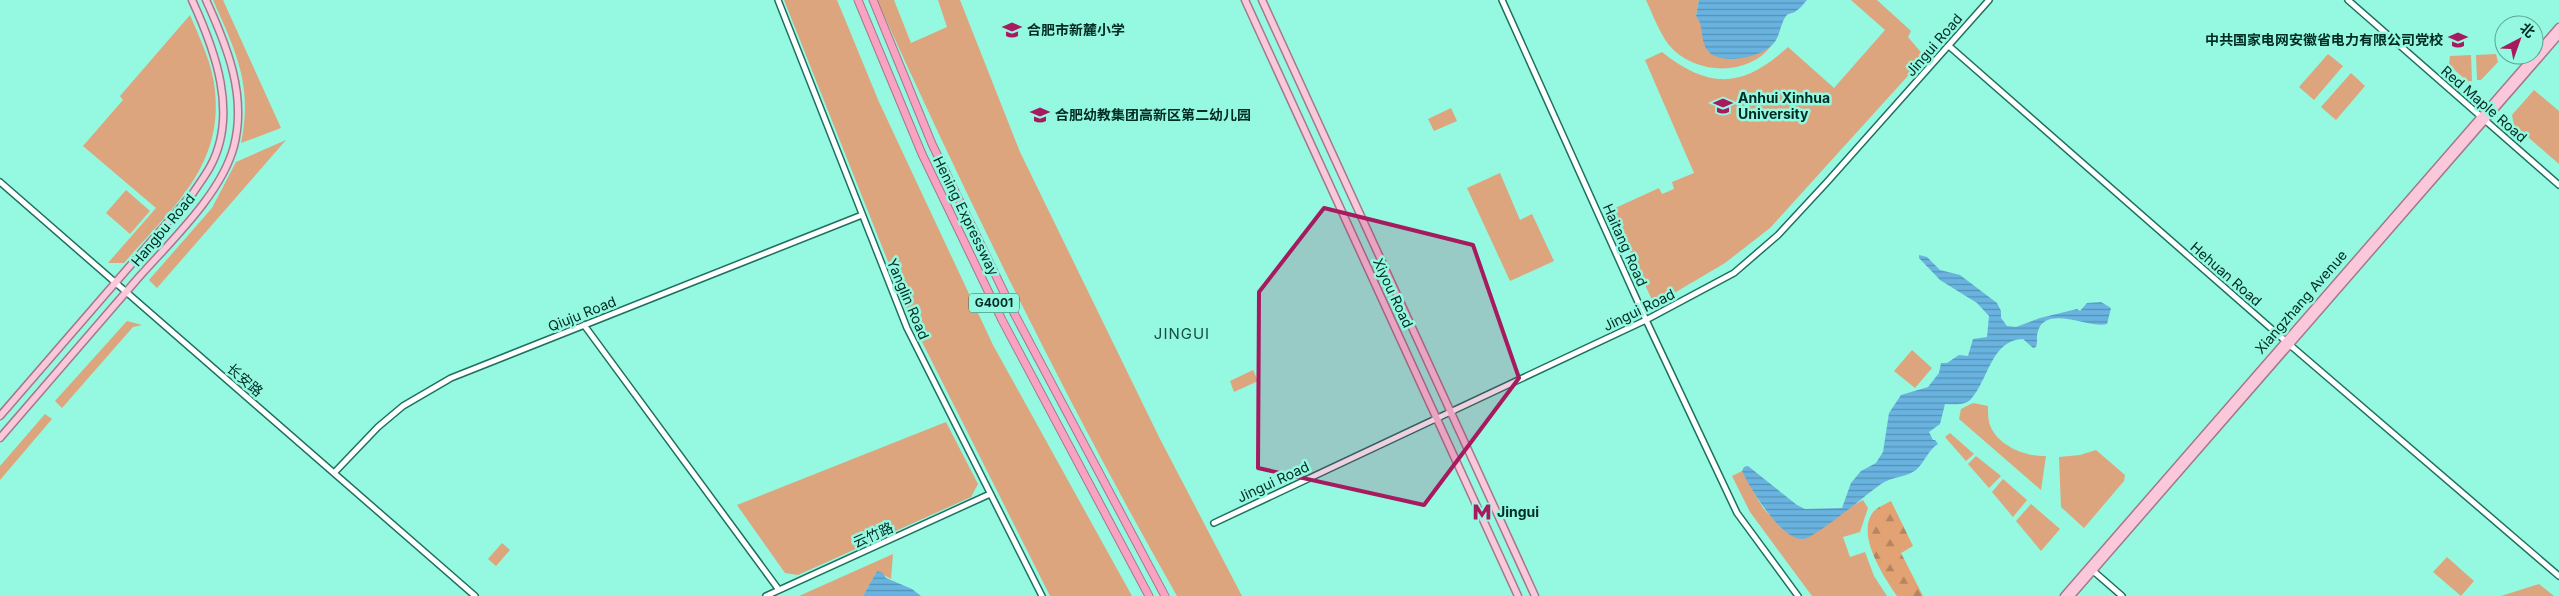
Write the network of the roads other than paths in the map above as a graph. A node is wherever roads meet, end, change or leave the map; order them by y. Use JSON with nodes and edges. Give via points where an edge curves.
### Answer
{"nodes":[{"id":1,"x":192,"y":0,"type":"edge"},
{"id":2,"x":206,"y":0,"type":"edge"},
{"id":3,"x":778,"y":0,"type":"edge"},
{"id":4,"x":858,"y":0,"type":"edge"},
{"id":5,"x":874,"y":0,"type":"edge"},
{"id":6,"x":1245,"y":0,"type":"edge"},
{"id":7,"x":1262,"y":0,"type":"edge"},
{"id":8,"x":1502,"y":0,"type":"edge"},
{"id":9,"x":1989,"y":0,"type":"edge"},
{"id":10,"x":2348,"y":0,"type":"edge"},
{"id":11,"x":2559,"y":27,"type":"edge"},
{"id":12,"x":2559,"y":35,"type":"edge"},
{"id":13,"x":1949,"y":46,"type":"junction"},
{"id":14,"x":2482,"y":118,"type":"junction"},
{"id":15,"x":0,"y":182,"type":"edge"},
{"id":16,"x":2559,"y":185,"type":"edge"},
{"id":17,"x":862,"y":215,"type":"junction"},
{"id":18,"x":116,"y":283,"type":"junction"},
{"id":19,"x":126,"y":292,"type":"junction"},
{"id":20,"x":1646,"y":320,"type":"junction"},
{"id":21,"x":584,"y":325,"type":"junction"},
{"id":22,"x":2287,"y":342,"type":"junction"},
{"id":23,"x":1450,"y":412,"type":"junction"},
{"id":24,"x":0,"y":416,"type":"edge"},
{"id":25,"x":1436,"y":418,"type":"junction"},
{"id":26,"x":0,"y":438,"type":"edge"},
{"id":27,"x":334,"y":473,"type":"junction"},
{"id":28,"x":990,"y":494,"type":"junction"},
{"id":29,"x":1214,"y":522,"type":"dead end"},
{"id":30,"x":2091,"y":569,"type":"junction"},
{"id":31,"x":2559,"y":576,"type":"edge"},
{"id":32,"x":779,"y":590,"type":"junction"},
{"id":33,"x":475,"y":596,"type":"edge"},
{"id":34,"x":766,"y":596,"type":"edge"},
{"id":35,"x":1042,"y":596,"type":"edge"},
{"id":36,"x":1149,"y":596,"type":"edge"},
{"id":37,"x":1164,"y":596,"type":"edge"},
{"id":38,"x":1518,"y":596,"type":"edge"},
{"id":39,"x":1535,"y":596,"type":"edge"},
{"id":40,"x":1798,"y":596,"type":"edge"},
{"id":41,"x":2064,"y":596,"type":"edge"},
{"id":42,"x":2071,"y":596,"type":"edge"},
{"id":43,"x":2122,"y":596,"type":"edge"}],
"edges":[{"from":1,"to":18,"type":"main road","name":"Hangbu Road","via":[[218,66],[223,98],[222,131],[211,165],[193,193]]},
{"from":2,"to":19,"type":"main road","name":"Hangbu Road","via":[[222,33],[234,72],[238,99],[234,146],[206,199]]},
{"from":3,"to":17,"type":"street","name":"Yanglin Road"},
{"from":4,"to":36,"type":"highway","name":"Hening Expressway","number":"G4001","via":[[922,154],[1002,320]]},
{"from":5,"to":37,"type":"highway","name":"Hening Expressway","number":"G4001","via":[[932,144],[958,198]]},
{"from":6,"to":25,"type":"main road","name":"Xiyou Road"},
{"from":7,"to":23,"type":"main road","name":"Xiyou Road"},
{"from":8,"to":20,"type":"street","name":"Haitang Road"},
{"from":9,"to":13,"type":"street","name":"Jingui Road"},
{"from":10,"to":14,"type":"street","name":"Red Maple Road"},
{"from":11,"to":14,"type":"main road","name":"Xiangzhang Avenue"},
{"from":12,"to":14,"type":"main road","name":"Xiangzhang Avenue"},
{"from":13,"to":20,"type":"street","name":"Jingui Road","via":[[1778,235],[1734,273]]},
{"from":13,"to":22,"type":"street","name":"Hehuan Road"},
{"from":14,"to":16,"type":"street","name":"Red Maple Road"},
{"from":14,"to":22,"type":"main road","name":"Xiangzhang Avenue"},
{"from":15,"to":18,"type":"street","name":"长安路"},
{"from":17,"to":21,"type":"street","name":"Qiuju Road"},
{"from":17,"to":28,"type":"street","name":"Yanglin Road","via":[[907,328]]},
{"from":18,"to":19,"type":"street","name":"长安路"},
{"from":18,"to":24,"type":"main road","name":"Hangbu Road"},
{"from":19,"to":26,"type":"main road","name":"Hangbu Road"},
{"from":19,"to":27,"type":"street","name":"长安路"},
{"from":20,"to":23,"type":"street","name":"Jingui Road"},
{"from":20,"to":40,"type":"street","name":"Haitang Road","via":[[1737,513]]},
{"from":21,"to":27,"type":"street","name":"Qiuju Road","via":[[451,378],[403,406]]},
{"from":21,"to":32,"type":"street"},
{"from":22,"to":30,"type":"main road","name":"Xiangzhang Avenue"},
{"from":22,"to":31,"type":"street","name":"Hehuan Road"},
{"from":23,"to":25,"type":"street","name":"Jingui Road"},
{"from":23,"to":39,"type":"main road","name":"Xiyou Road"},
{"from":25,"to":29,"type":"street","name":"Jingui Road"},
{"from":25,"to":38,"type":"main road","name":"Xiyou Road"},
{"from":27,"to":33,"type":"street","name":"长安路"},
{"from":28,"to":32,"type":"street","name":"云竹路"},
{"from":28,"to":35,"type":"street","name":"Yanglin Road"},
{"from":30,"to":41,"type":"main road","name":"Xiangzhang Avenue"},
{"from":30,"to":42,"type":"main road","name":"Xiangzhang Avenue"},
{"from":30,"to":43,"type":"street"},
{"from":32,"to":34,"type":"street","name":"云竹路"}]}
